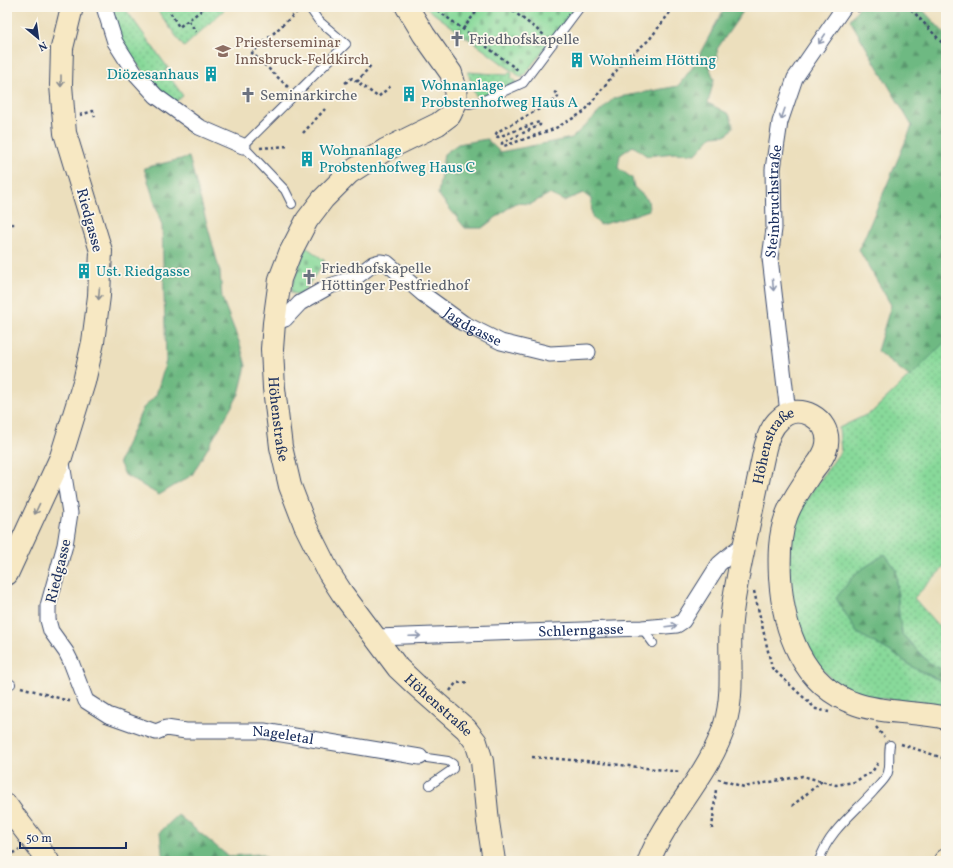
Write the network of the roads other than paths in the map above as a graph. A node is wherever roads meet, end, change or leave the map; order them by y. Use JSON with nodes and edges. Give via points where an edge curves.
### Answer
{"nodes":[{"id":1,"x":72,"y":7,"type":"edge"},
{"id":2,"x":104,"y":7,"type":"edge"},
{"id":3,"x":309,"y":7,"type":"edge"},
{"id":4,"x":407,"y":7,"type":"edge"},
{"id":5,"x":580,"y":7,"type":"edge"},
{"id":6,"x":844,"y":7,"type":"edge"},
{"id":7,"x":456,"y":102,"type":"junction"},
{"id":8,"x":243,"y":146,"type":"junction"},
{"id":9,"x":292,"y":204,"type":"dead end"},
{"id":10,"x":274,"y":323,"type":"junction"},
{"id":11,"x":588,"y":352,"type":"dead end"},
{"id":12,"x":788,"y":413,"type":"junction"},
{"id":13,"x":62,"y":457,"type":"junction"},
{"id":14,"x":745,"y":542,"type":"junction"},
{"id":15,"x":7,"y":574,"type":"edge"},
{"id":16,"x":642,"y":628,"type":"junction"},
{"id":17,"x":376,"y":638,"type":"junction"},
{"id":18,"x":653,"y":643,"type":"dead end"},
{"id":19,"x":80,"y":702,"type":"joint"},
{"id":20,"x":946,"y":718,"type":"edge"},
{"id":21,"x":890,"y":745,"type":"road end"},
{"id":22,"x":420,"y":757,"type":"joint"},
{"id":23,"x":430,"y":785,"type":"dead end"},
{"id":24,"x":7,"y":806,"type":"edge"},
{"id":25,"x":48,"y":861,"type":"edge"},
{"id":26,"x":494,"y":861,"type":"edge"},
{"id":27,"x":649,"y":861,"type":"edge"},
{"id":28,"x":819,"y":861,"type":"edge"}],
"edges":[{"from":1,"to":13,"type":"street","name":"Riedgasse","one_way":true,"via":[[62,48],[61,85],[65,133],[101,251],[100,296],[93,342]]},
{"from":2,"to":8,"type":"street","via":[[115,42],[134,72],[156,96],[199,127]]},
{"from":3,"to":8,"type":"lane","via":[[318,20],[346,44]]},
{"from":4,"to":7,"type":"street","via":[[451,73]]},
{"from":5,"to":7,"type":"lane","via":[[523,83],[482,101],[470,104]]},
{"from":6,"to":12,"type":"street","name":"Steinbruchstraße","one_way":true,"via":[[795,78],[780,122],[773,169],[774,229],[770,258]]},
{"from":7,"to":10,"type":"street","name":"Höhenstraße","via":[[450,115],[438,124],[372,157],[350,173],[323,199],[307,220],[290,253],[280,279]]},
{"from":8,"to":9,"type":"lane","via":[[285,190]]},
{"from":10,"to":11,"type":"street","name":"Jagdgasse","via":[[286,319],[300,303],[330,286],[355,278],[373,264],[380,262],[387,263],[423,294],[463,323],[502,342],[550,354]]},
{"from":10,"to":17,"type":"street","name":"Höhenstraße","via":[[274,388],[281,448],[290,486],[304,525],[329,573]]},
{"from":12,"to":14,"type":"street","name":"Höhenstraße","via":[[780,418],[769,434]]},
{"from":12,"to":20,"type":"street","name":"Höhenstraße","via":[[806,412],[823,425],[827,435],[824,455],[793,503],[780,541],[783,603],[786,621],[797,650],[807,667],[825,686],[855,704]]},
{"from":13,"to":15,"type":"street","name":"Riedgasse","one_way":true},
{"from":13,"to":19,"type":"street","name":"Riedgasse","via":[[70,513],[65,545],[48,606],[48,620],[51,631],[71,662]]},
{"from":16,"to":14,"type":"street","name":"Schlerngasse","one_way":true,"via":[[677,625],[683,621],[719,564]]},
{"from":14,"to":27,"type":"street","name":"Höhenstraße","via":[[732,607],[728,713],[719,740],[661,836]]},
{"from":17,"to":16,"type":"street","name":"Schlerngasse","one_way":true},
{"from":16,"to":18,"type":"lane"},
{"from":17,"to":26,"type":"street","name":"Höhenstraße","via":[[398,668],[466,729],[476,742],[482,761]]},
{"from":19,"to":22,"type":"street","name":"Nageletal","via":[[108,716],[156,732],[166,728],[186,731],[264,731]]},
{"from":21,"to":28,"type":"lane","via":[[887,776],[841,824],[829,840]]},
{"from":22,"to":23,"type":"lane","name":"Nageletal","via":[[453,764],[453,769]]},
{"from":24,"to":25,"type":"street"}]}
